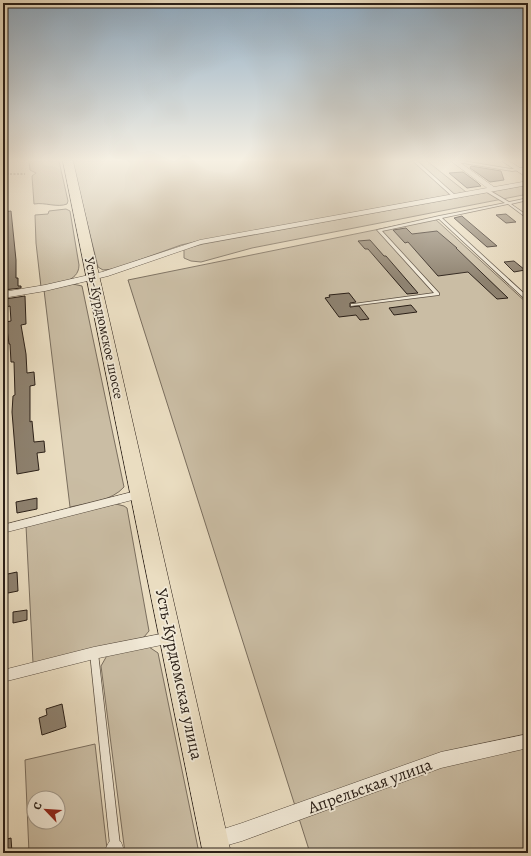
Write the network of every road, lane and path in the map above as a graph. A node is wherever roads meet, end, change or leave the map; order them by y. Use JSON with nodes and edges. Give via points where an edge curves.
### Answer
{"nodes":[{"id":1,"x":77,"y":201,"type":"edge"},
{"id":2,"x":427,"y":201,"type":"edge"},
{"id":3,"x":505,"y":201,"type":"edge"},
{"id":4,"x":518,"y":201,"type":"edge"},
{"id":5,"x":508,"y":203,"type":"junction"},
{"id":6,"x":439,"y":217,"type":"junction"},
{"id":7,"x":528,"y":218,"type":"edge"},
{"id":8,"x":93,"y":277,"type":"junction"},
{"id":9,"x":3,"y":295,"type":"edge"},
{"id":10,"x":528,"y":300,"type":"edge"},
{"id":11,"x":353,"y":305,"type":"dead end"},
{"id":12,"x":140,"y":494,"type":"junction"},
{"id":13,"x":3,"y":529,"type":"edge"},
{"id":14,"x":171,"y":638,"type":"junction"},
{"id":15,"x":94,"y":653,"type":"junction"},
{"id":16,"x":3,"y":676,"type":"edge"},
{"id":17,"x":528,"y":741,"type":"edge"},
{"id":18,"x":216,"y":847,"type":"edge"},
{"id":19,"x":116,"y":850,"type":"edge"}],
"edges":[{"from":1,"to":8,"type":"main road","name":"Усть-Курдюмское шоссе"},
{"from":2,"to":8,"type":"street","via":[[200,242]]},
{"from":3,"to":5,"type":"lane"},
{"from":4,"to":5,"type":"lane"},
{"from":5,"to":6,"type":"lane"},
{"from":5,"to":7,"type":"lane"},
{"from":6,"to":10,"type":"lane"},
{"from":6,"to":11,"type":"lane","via":[[380,230],[437,294]]},
{"from":8,"to":9,"type":"street"},
{"from":8,"to":12,"type":"main road","name":"Усть-Курдюмское шоссе"},
{"from":12,"to":13,"type":"street"},
{"from":12,"to":14,"type":"main road","name":"Усть-Курдюмская улица"},
{"from":14,"to":15,"type":"street"},
{"from":14,"to":18,"type":"main road","name":"Усть-Курдюмская улица"},
{"from":15,"to":16,"type":"street"},
{"from":15,"to":19,"type":"lane"},
{"from":17,"to":18,"type":"street","name":"Апрельская улица","via":[[441,760],[242,832]]}]}
